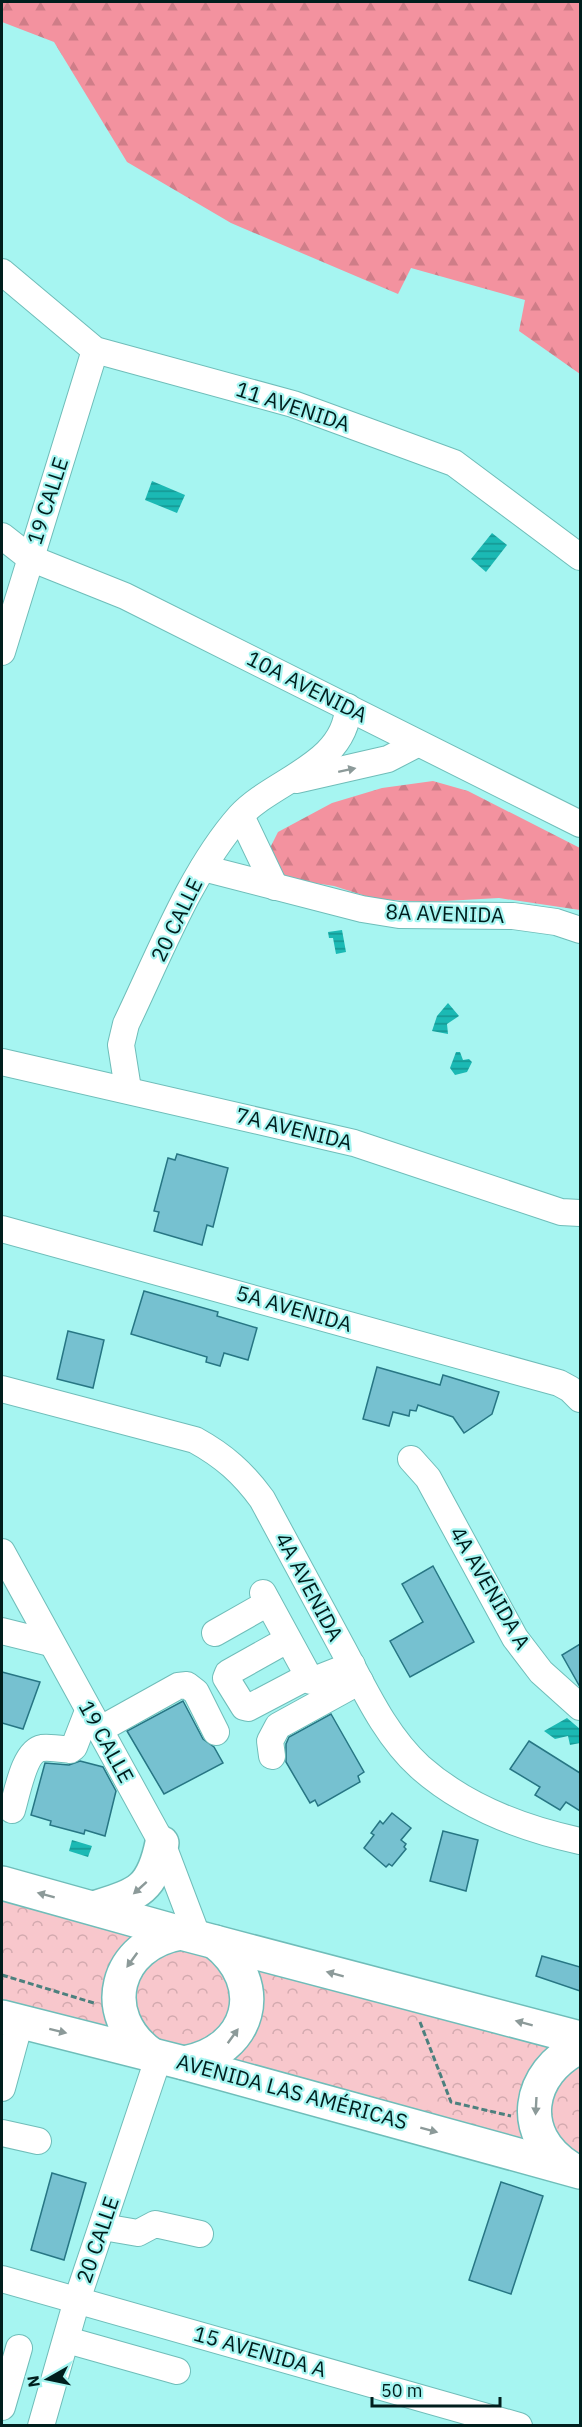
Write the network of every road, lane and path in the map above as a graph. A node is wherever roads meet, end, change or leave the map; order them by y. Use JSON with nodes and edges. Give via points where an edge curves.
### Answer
{"nodes":[{"id":1,"x":2,"y":272,"type":"edge"},
{"id":2,"x":95,"y":350,"type":"junction"},
{"id":3,"x":2,"y":536,"type":"edge"},
{"id":4,"x":580,"y":557,"type":"edge"},
{"id":5,"x":30,"y":558,"type":"junction"},
{"id":6,"x":2,"y":560,"type":"edge"},
{"id":7,"x":2,"y":652,"type":"edge"},
{"id":8,"x":348,"y":707,"type":"junction"},
{"id":9,"x":417,"y":744,"type":"junction"},
{"id":10,"x":290,"y":782,"type":"junction"},
{"id":11,"x":241,"y":816,"type":"junction"},
{"id":12,"x":580,"y":824,"type":"edge"},
{"id":13,"x":203,"y":867,"type":"junction"},
{"id":14,"x":275,"y":887,"type":"junction"},
{"id":15,"x":580,"y":930,"type":"edge"},
{"id":16,"x":2,"y":1062,"type":"edge"},
{"id":17,"x":128,"y":1089,"type":"junction"},
{"id":18,"x":580,"y":1213,"type":"edge"},
{"id":19,"x":2,"y":1228,"type":"edge"},
{"id":20,"x":2,"y":1389,"type":"edge"},
{"id":21,"x":580,"y":1399,"type":"edge"},
{"id":22,"x":411,"y":1459,"type":"dead end"},
{"id":23,"x":2,"y":1552,"type":"edge"},
{"id":24,"x":2,"y":1631,"type":"edge"},
{"id":25,"x":215,"y":1633,"type":"dead end"},
{"id":26,"x":287,"y":1640,"type":"junction"},
{"id":27,"x":50,"y":1643,"type":"junction"},
{"id":28,"x":356,"y":1673,"type":"junction"},
{"id":29,"x":307,"y":1677,"type":"junction"},
{"id":30,"x":580,"y":1707,"type":"edge"},
{"id":31,"x":93,"y":1720,"type":"junction"},
{"id":32,"x":216,"y":1732,"type":"dead end"},
{"id":33,"x":272,"y":1756,"type":"dead end"},
{"id":34,"x":12,"y":1810,"type":"dead end"},
{"id":35,"x":580,"y":1841,"type":"edge"},
{"id":36,"x":162,"y":1843,"type":"junction"},
{"id":37,"x":2,"y":1883,"type":"edge"},
{"id":38,"x":94,"y":1908,"type":"junction"},
{"id":39,"x":198,"y":1938,"type":"junction"},
{"id":40,"x":2,"y":1975,"type":"edge"},
{"id":41,"x":120,"y":2014,"type":"junction"},
{"id":42,"x":418,"y":2016,"type":"dead end"},
{"id":43,"x":11,"y":2019,"type":"edge"},
{"id":44,"x":580,"y":2038,"type":"edge"},
{"id":45,"x":580,"y":2047,"type":"edge"},
{"id":46,"x":165,"y":2058,"type":"junction"},
{"id":47,"x":2,"y":2088,"type":"edge"},
{"id":48,"x":536,"y":2122,"type":"junction"},
{"id":49,"x":2,"y":2133,"type":"edge"},
{"id":50,"x":38,"y":2141,"type":"dead end"},
{"id":51,"x":576,"y":2170,"type":"edge"},
{"id":52,"x":103,"y":2227,"type":"junction"},
{"id":53,"x":200,"y":2234,"type":"dead end"},
{"id":54,"x":2,"y":2279,"type":"edge"},
{"id":55,"x":77,"y":2300,"type":"junction"},
{"id":56,"x":67,"y":2340,"type":"junction"},
{"id":57,"x":19,"y":2348,"type":"dead end"},
{"id":58,"x":177,"y":2371,"type":"dead end"},
{"id":59,"x":4,"y":2392,"type":"edge"},
{"id":60,"x":41,"y":2426,"type":"edge"},
{"id":61,"x":519,"y":2426,"type":"edge"}],
"edges":[{"from":1,"to":2,"type":"street","name":"11 AVENIDA"},
{"from":2,"to":4,"type":"street","name":"11 AVENIDA","via":[[293,405],[454,463]]},
{"from":2,"to":5,"type":"street","name":"19 CALLE"},
{"from":3,"to":5,"type":"street","name":"10A AVENIDA"},
{"from":5,"to":6,"type":"street","name":"10A AVENIDA"},
{"from":5,"to":7,"type":"street","name":"19 CALLE"},
{"from":5,"to":8,"type":"street","name":"10A AVENIDA","via":[[125,596]]},
{"from":8,"to":9,"type":"street","name":"10A AVENIDA"},
{"from":8,"to":10,"type":"street","name":"20 CALLE","via":[[347,722],[330,749]]},
{"from":10,"to":9,"type":"street","name":"20 CALLE","one_way":true,"via":[[388,759]]},
{"from":9,"to":12,"type":"street","name":"10A AVENIDA"},
{"from":10,"to":11,"type":"street","name":"20 CALLE"},
{"from":11,"to":13,"type":"street","name":"20 CALLE"},
{"from":11,"to":14,"type":"street"},
{"from":13,"to":14,"type":"street","name":"8A AVENIDA"},
{"from":13,"to":17,"type":"street","name":"20 CALLE","via":[[126,1024],[121,1045]]},
{"from":14,"to":15,"type":"street","name":"8A AVENIDA","via":[[399,915],[513,916]]},
{"from":16,"to":17,"type":"street","name":"7A AVENIDA"},
{"from":17,"to":18,"type":"street","name":"7A AVENIDA","via":[[354,1143],[561,1212]]},
{"from":19,"to":21,"type":"street","name":"5A AVENIDA","via":[[559,1383]]},
{"from":20,"to":28,"type":"street","name":"4A AVENIDA","via":[[195,1440],[219,1453],[244,1475],[262,1499]]},
{"from":22,"to":30,"type":"street","name":"4A AVENIDA A","via":[[428,1478],[515,1638],[548,1679]]},
{"from":23,"to":27,"type":"street","name":"19 CALLE"},
{"from":24,"to":27,"type":"street"},
{"from":25,"to":26,"type":"street","via":[[265,1598]]},
{"from":26,"to":29,"type":"street"},
{"from":26,"to":29,"type":"street","via":[[228,1673],[226,1678],[248,1708]]},
{"from":27,"to":31,"type":"street","name":"19 CALLE"},
{"from":28,"to":29,"type":"street","via":[[315,1681]]},
{"from":28,"to":33,"type":"street","via":[[278,1726],[270,1741]]},
{"from":28,"to":35,"type":"street","name":"4A AVENIDA","via":[[397,1742],[420,1767],[479,1806],[550,1835]]},
{"from":31,"to":32,"type":"street","via":[[187,1685],[196,1692]]},
{"from":31,"to":34,"type":"street","via":[[70,1750],[42,1748],[33,1752]]},
{"from":31,"to":36,"type":"street","name":"19 CALLE"},
{"from":36,"to":38,"type":"main road","one_way":true,"via":[[157,1867],[149,1881],[136,1893]]},
{"from":36,"to":39,"type":"street","name":"19 CALLE"},
{"from":38,"to":37,"type":"main road","one_way":true},
{"from":38,"to":39,"type":"main road"},
{"from":39,"to":41,"type":"main road","one_way":true,"via":[[150,1942],[137,1953],[121,1981]]},
{"from":44,"to":39,"type":"main road","one_way":true},
{"from":46,"to":39,"type":"main road","one_way":true,"via":[[203,2060],[233,2039],[245,2013],[246,1986],[240,1968],[230,1953]]},
{"from":40,"to":41,"type":"path","via":[[82,1998]]},
{"from":41,"to":46,"type":"main road","via":[[132,2038]]},
{"from":42,"to":48,"type":"path","via":[[451,2102]]},
{"from":43,"to":46,"type":"main road","name":"AVENIDA LAS AMÉRICAS","one_way":true},
{"from":43,"to":47,"type":"street"},
{"from":45,"to":48,"type":"main road","one_way":true,"via":[[547,2070],[538,2089]]},
{"from":46,"to":51,"type":"main road","name":"AVENIDA LAS AMÉRICAS","one_way":true},
{"from":46,"to":52,"type":"street","name":"20 CALLE"},
{"from":48,"to":51,"type":"main road","via":[[547,2148]]},
{"from":49,"to":50,"type":"street"},
{"from":52,"to":53,"type":"street","via":[[138,2233],[154,2224]]},
{"from":52,"to":55,"type":"street","name":"20 CALLE"},
{"from":54,"to":55,"type":"street","name":"15 AVENIDA A"},
{"from":55,"to":56,"type":"street","name":"20 CALLE"},
{"from":55,"to":61,"type":"street","name":"15 AVENIDA A"},
{"from":56,"to":58,"type":"street"},
{"from":56,"to":60,"type":"street","name":"20 CALLE"},
{"from":57,"to":59,"type":"street"}]}
